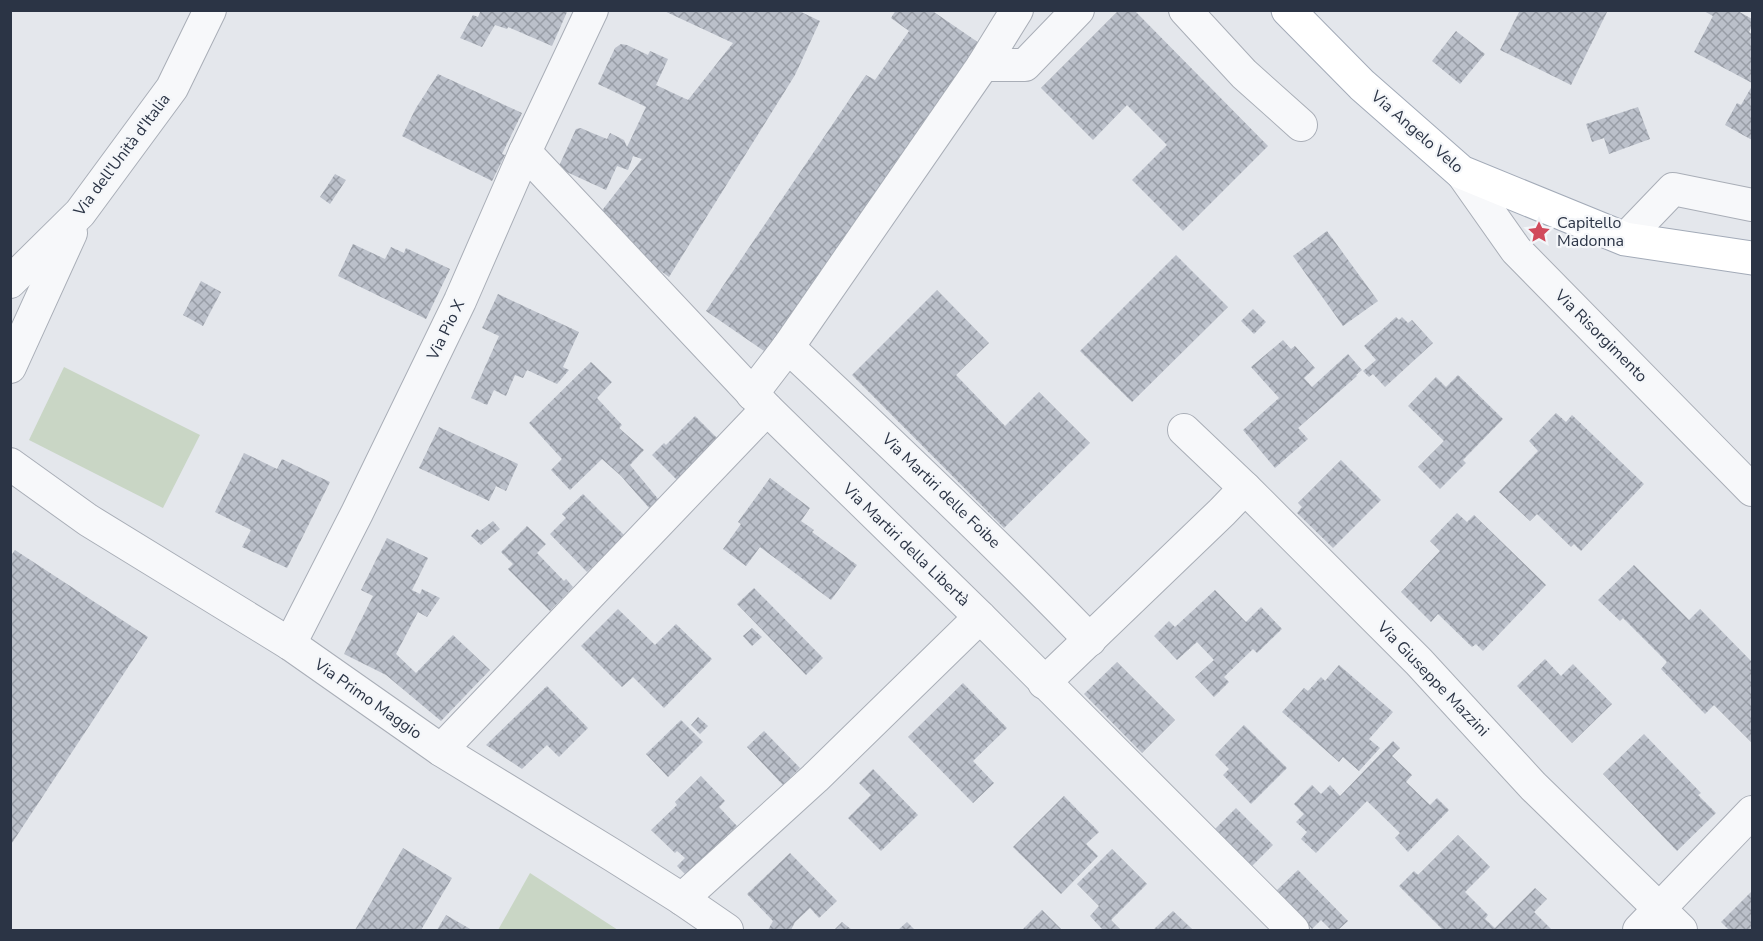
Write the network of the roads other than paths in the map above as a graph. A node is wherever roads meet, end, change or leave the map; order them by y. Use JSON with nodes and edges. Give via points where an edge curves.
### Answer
{"nodes":[{"id":1,"x":210,"y":10,"type":"edge"},
{"id":2,"x":592,"y":10,"type":"edge"},
{"id":3,"x":1017,"y":10,"type":"edge"},
{"id":4,"x":1078,"y":10,"type":"edge"},
{"id":5,"x":1185,"y":10,"type":"edge"},
{"id":6,"x":1287,"y":10,"type":"edge"},
{"id":7,"x":983,"y":65,"type":"junction"},
{"id":8,"x":1301,"y":125,"type":"dead end"},
{"id":9,"x":525,"y":152,"type":"junction"},
{"id":10,"x":1461,"y":172,"type":"junction"},
{"id":11,"x":1752,"y":205,"type":"edge"},
{"id":12,"x":80,"y":213,"type":"junction"},
{"id":13,"x":1625,"y":239,"type":"junction"},
{"id":14,"x":1752,"y":258,"type":"edge"},
{"id":15,"x":10,"y":282,"type":"edge"},
{"id":16,"x":788,"y":347,"type":"junction"},
{"id":17,"x":10,"y":367,"type":"edge"},
{"id":18,"x":759,"y":402,"type":"junction"},
{"id":19,"x":1184,"y":430,"type":"dead end"},
{"id":20,"x":10,"y":464,"type":"edge"},
{"id":21,"x":1245,"y":488,"type":"junction"},
{"id":22,"x":1752,"y":490,"type":"edge"},
{"id":23,"x":980,"y":617,"type":"junction"},
{"id":24,"x":1090,"y":640,"type":"junction"},
{"id":25,"x":290,"y":644,"type":"junction"},
{"id":26,"x":1044,"y":683,"type":"junction"},
{"id":27,"x":441,"y":750,"type":"junction"},
{"id":28,"x":1752,"y":812,"type":"edge"},
{"id":29,"x":682,"y":899,"type":"junction"},
{"id":30,"x":1660,"y":923,"type":"edge"},
{"id":31,"x":727,"y":930,"type":"edge"},
{"id":32,"x":1293,"y":930,"type":"edge"}],
"edges":[{"from":1,"to":12,"type":"street","name":"Via dell'Unità d'Italia","via":[[172,88]]},
{"from":2,"to":9,"type":"street","name":"Via Pio X"},
{"from":3,"to":7,"type":"street"},
{"from":4,"to":7,"type":"street","via":[[1025,65]]},
{"from":5,"to":8,"type":"street","via":[[1244,74]]},
{"from":6,"to":10,"type":"main road","name":"Via Angelo Velo","via":[[1362,85]]},
{"from":7,"to":16,"type":"street"},
{"from":9,"to":18,"type":"street","name":"Via Martiri della Libertà"},
{"from":9,"to":25,"type":"street","name":"Via Pio X","via":[[455,311]]},
{"from":10,"to":13,"type":"main road","name":"Via Angelo Velo"},
{"from":10,"to":22,"type":"street","name":"Via Risorgimento","via":[[1516,250]]},
{"from":11,"to":13,"type":"street","via":[[1673,189]]},
{"from":12,"to":15,"type":"street","name":"Via dell'Unità d'Italia"},
{"from":12,"to":17,"type":"street"},
{"from":13,"to":14,"type":"main road","name":"Via Angelo Velo"},
{"from":16,"to":18,"type":"street"},
{"from":16,"to":24,"type":"street","name":"Via Martiri delle Foibe","via":[[1019,566]]},
{"from":18,"to":23,"type":"street","name":"Via Martiri della Libertà"},
{"from":18,"to":27,"type":"street"},
{"from":19,"to":21,"type":"street","name":"Via Giuseppe Mazzini"},
{"from":20,"to":25,"type":"street","name":"Via Primo Maggio","via":[[88,520]]},
{"from":21,"to":24,"type":"street"},
{"from":21,"to":30,"type":"street","name":"Via Giuseppe Mazzini","via":[[1419,662]]},
{"from":23,"to":26,"type":"street","name":"Via Martiri della Libertà"},
{"from":23,"to":29,"type":"street","via":[[815,778]]},
{"from":24,"to":26,"type":"street"},
{"from":25,"to":27,"type":"street","name":"Via Primo Maggio"},
{"from":26,"to":32,"type":"street","name":"Via Martiri della Libertà"},
{"from":27,"to":29,"type":"street","name":"Via Primo Maggio"},
{"from":28,"to":30,"type":"street"},
{"from":29,"to":31,"type":"street","name":"Via Primo Maggio"}]}
